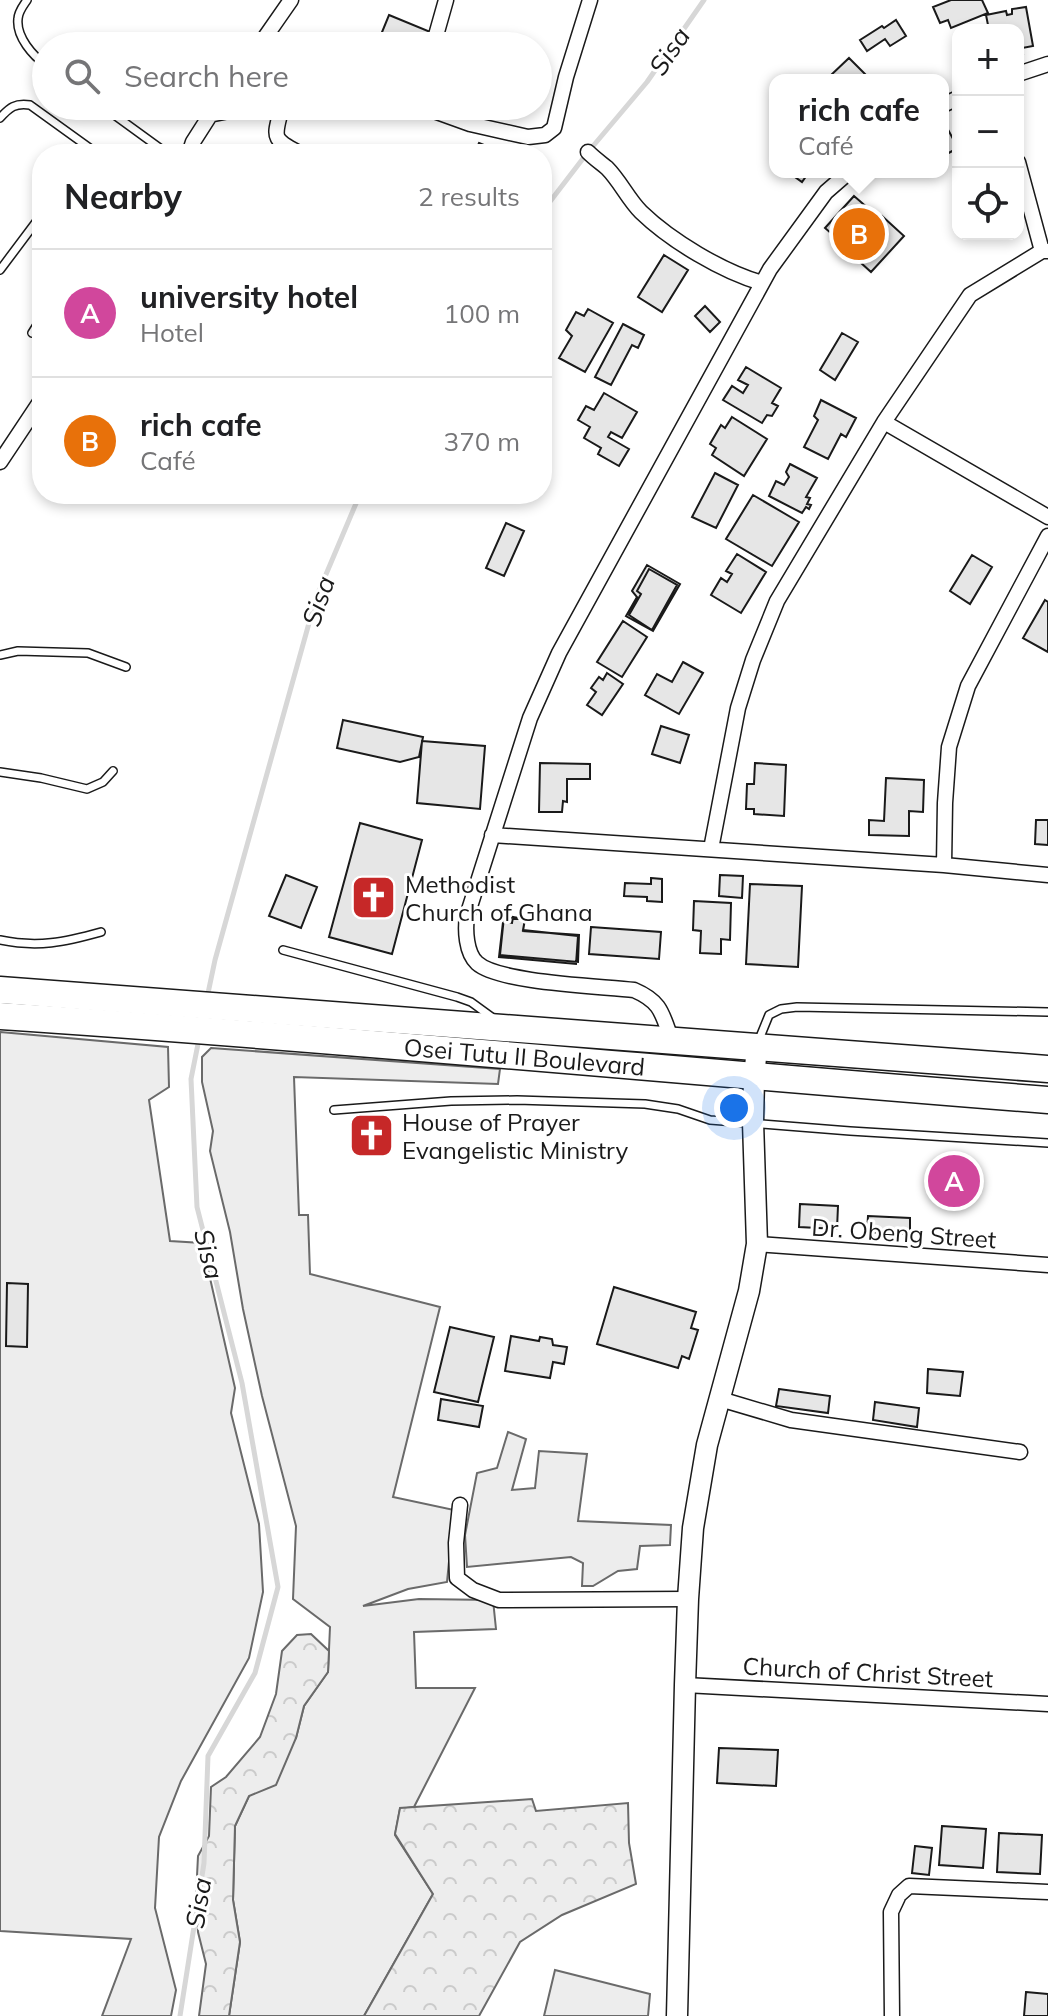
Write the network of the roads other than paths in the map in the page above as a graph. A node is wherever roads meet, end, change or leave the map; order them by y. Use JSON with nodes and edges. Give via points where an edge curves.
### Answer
{"nodes":[{"id":1,"x":27,"y":0,"type":"edge"},
{"id":2,"x":291,"y":0,"type":"edge"},
{"id":3,"x":446,"y":0,"type":"edge"},
{"id":4,"x":590,"y":0,"type":"edge"},
{"id":5,"x":269,"y":32,"type":"edge"},
{"id":6,"x":437,"y":32,"type":"edge"},
{"id":7,"x":32,"y":53,"type":"edge"},
{"id":8,"x":1048,"y":64,"type":"edge"},
{"id":9,"x":1024,"y":72,"type":"edge"},
{"id":10,"x":32,"y":107,"type":"edge"},
{"id":11,"x":0,"y":118,"type":"edge"},
{"id":12,"x":49,"y":120,"type":"edge"},
{"id":13,"x":121,"y":120,"type":"edge"},
{"id":14,"x":206,"y":120,"type":"edge"},
{"id":15,"x":278,"y":120,"type":"edge"},
{"id":16,"x":459,"y":120,"type":"edge"},
{"id":17,"x":79,"y":144,"type":"edge"},
{"id":18,"x":154,"y":144,"type":"edge"},
{"id":19,"x":192,"y":144,"type":"edge"},
{"id":20,"x":285,"y":144,"type":"edge"},
{"id":21,"x":588,"y":152,"type":"dead end"},
{"id":22,"x":1020,"y":168,"type":"edge"},
{"id":23,"x":842,"y":178,"type":"edge"},
{"id":24,"x":32,"y":227,"type":"edge"},
{"id":25,"x":1045,"y":251,"type":"edge"},
{"id":26,"x":0,"y":270,"type":"edge"},
{"id":27,"x":762,"y":283,"type":"junction"},
{"id":28,"x":32,"y":414,"type":"edge"},
{"id":29,"x":884,"y":422,"type":"junction"},
{"id":30,"x":0,"y":462,"type":"edge"},
{"id":31,"x":1048,"y":517,"type":"edge"},
{"id":32,"x":1048,"y":536,"type":"edge"},
{"id":33,"x":0,"y":655,"type":"edge"},
{"id":34,"x":126,"y":667,"type":"dead end"},
{"id":35,"x":113,"y":771,"type":"dead end"},
{"id":36,"x":0,"y":772,"type":"edge"},
{"id":37,"x":492,"y":835,"type":"junction"},
{"id":38,"x":711,"y":849,"type":"junction"},
{"id":39,"x":944,"y":865,"type":"junction"},
{"id":40,"x":1048,"y":875,"type":"edge"},
{"id":41,"x":101,"y":932,"type":"dead end"},
{"id":42,"x":0,"y":940,"type":"edge"},
{"id":43,"x":283,"y":950,"type":"dead end"},
{"id":44,"x":0,"y":990,"type":"edge"},
{"id":45,"x":1048,"y":1012,"type":"edge"},
{"id":46,"x":145,"y":1013,"type":"junction"},
{"id":47,"x":0,"y":1016,"type":"edge"},
{"id":48,"x":254,"y":1022,"type":"junction"},
{"id":49,"x":503,"y":1028,"type":"junction"},
{"id":50,"x":672,"y":1041,"type":"junction"},
{"id":51,"x":757,"y":1047,"type":"junction"},
{"id":52,"x":1048,"y":1069,"type":"edge"},
{"id":53,"x":754,"y":1078,"type":"junction"},
{"id":54,"x":1048,"y":1100,"type":"edge"},
{"id":55,"x":334,"y":1110,"type":"dead end"},
{"id":56,"x":753,"y":1122,"type":"junction"},
{"id":57,"x":1048,"y":1143,"type":"edge"},
{"id":58,"x":757,"y":1244,"type":"junction"},
{"id":59,"x":1048,"y":1265,"type":"edge"},
{"id":60,"x":720,"y":1399,"type":"junction"},
{"id":61,"x":1020,"y":1452,"type":"dead end"},
{"id":62,"x":460,"y":1505,"type":"dead end"},
{"id":63,"x":688,"y":1599,"type":"junction"},
{"id":64,"x":685,"y":1685,"type":"junction"},
{"id":65,"x":1048,"y":1704,"type":"edge"},
{"id":66,"x":1048,"y":1892,"type":"edge"},
{"id":67,"x":677,"y":2016,"type":"edge"},
{"id":68,"x":892,"y":2016,"type":"edge"}],
"edges":[{"from":1,"to":7,"type":"lane","via":[[18,26]]},
{"from":2,"to":5,"type":"street"},
{"from":3,"to":6,"type":"street"},
{"from":4,"to":16,"type":"street","via":[[554,128],[528,137]]},
{"from":8,"to":9,"type":"street"},
{"from":10,"to":11,"type":"lane","via":[[11,106]]},
{"from":12,"to":17,"type":"lane"},
{"from":13,"to":18,"type":"lane"},
{"from":14,"to":19,"type":"street"},
{"from":15,"to":20,"type":"street","via":[[275,133]]},
{"from":21,"to":27,"type":"street","via":[[649,220],[707,259]]},
{"from":22,"to":25,"type":"street"},
{"from":23,"to":27,"type":"street","via":[[826,192]]},
{"from":24,"to":26,"type":"lane"},
{"from":25,"to":29,"type":"street","via":[[970,295]]},
{"from":27,"to":37,"type":"street","via":[[559,653],[530,718]]},
{"from":28,"to":30,"type":"street"},
{"from":29,"to":31,"type":"street"},
{"from":29,"to":38,"type":"street","via":[[777,601],[753,660],[738,708]]},
{"from":32,"to":39,"type":"street","via":[[968,686],[949,747]]},
{"from":33,"to":34,"type":"lane","via":[[88,653]]},
{"from":35,"to":36,"type":"lane","via":[[87,789]]},
{"from":37,"to":38,"type":"street"},
{"from":37,"to":50,"type":"street","via":[[467,916],[465,932],[474,961],[489,971],[526,979],[634,990],[660,1009]]},
{"from":38,"to":39,"type":"street"},
{"from":39,"to":40,"type":"street"},
{"from":41,"to":42,"type":"lane","via":[[50,944]]},
{"from":43,"to":49,"type":"lane","via":[[457,997],[487,1012]]},
{"from":44,"to":46,"type":"highway","name":"Osei Tutu II Boulevard"},
{"from":45,"to":51,"type":"lane","via":[[797,1007],[769,1015]]},
{"from":46,"to":47,"type":"highway","name":"Osei Tutu II Boulevard"},
{"from":46,"to":48,"type":"highway","name":"Osei Tutu II Boulevard"},
{"from":48,"to":49,"type":"highway","name":"Osei Tutu II Boulevard"},
{"from":48,"to":53,"type":"highway","name":"Osei Tutu II Boulevard"},
{"from":49,"to":50,"type":"highway","name":"Osei Tutu II Boulevard"},
{"from":50,"to":51,"type":"highway","name":"Osei Tutu II Boulevard"},
{"from":51,"to":52,"type":"highway","name":"Osei Tutu II Boulevard"},
{"from":51,"to":53,"type":"street"},
{"from":53,"to":54,"type":"highway","name":"Osei Tutu II Boulevard"},
{"from":53,"to":56,"type":"street"},
{"from":55,"to":56,"type":"lane","via":[[517,1100],[645,1104],[710,1120]]},
{"from":56,"to":57,"type":"lane"},
{"from":56,"to":58,"type":"street"},
{"from":58,"to":59,"type":"street","name":"Dr. Obeng Street"},
{"from":58,"to":60,"type":"street"},
{"from":60,"to":61,"type":"street","via":[[791,1420]]},
{"from":60,"to":63,"type":"street","via":[[698,1493]]},
{"from":62,"to":63,"type":"street","via":[[457,1578],[473,1590],[499,1600]]},
{"from":63,"to":64,"type":"street"},
{"from":64,"to":65,"type":"street","name":"Church of Christ Street"},
{"from":64,"to":67,"type":"street"},
{"from":66,"to":68,"type":"street","via":[[909,1886],[891,1912]]}]}
